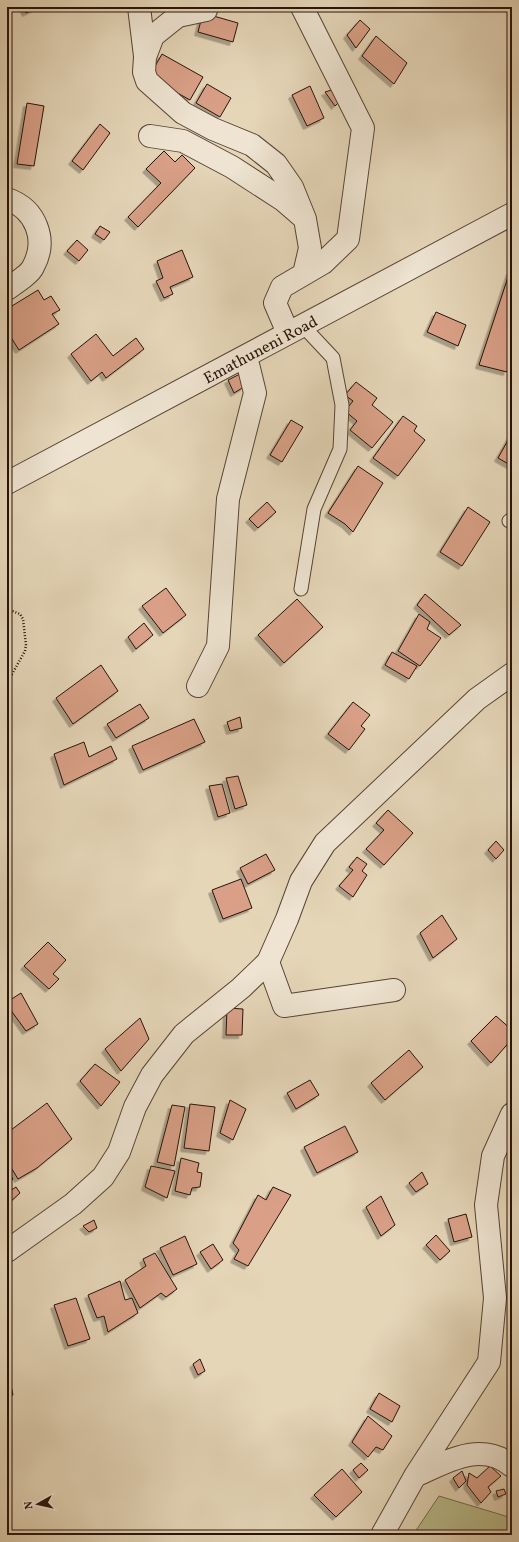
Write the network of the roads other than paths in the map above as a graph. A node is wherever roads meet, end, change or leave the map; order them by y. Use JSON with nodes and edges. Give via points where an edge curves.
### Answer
{"nodes":[{"id":1,"x":139,"y":7,"type":"edge"},
{"id":2,"x":302,"y":7,"type":"edge"},
{"id":3,"x":206,"y":10,"type":"dead end"},
{"id":4,"x":145,"y":57,"type":"junction"},
{"id":5,"x":150,"y":136,"type":"dead end"},
{"id":6,"x":7,"y":199,"type":"edge"},
{"id":7,"x":512,"y":214,"type":"edge"},
{"id":8,"x":305,"y":220,"type":"junction"},
{"id":9,"x":304,"y":274,"type":"junction"},
{"id":10,"x":7,"y":289,"type":"edge"},
{"id":11,"x":296,"y":330,"type":"junction"},
{"id":12,"x":246,"y":356,"type":"junction"},
{"id":13,"x":7,"y":483,"type":"edge"},
{"id":14,"x":301,"y":589,"type":"dead end"},
{"id":15,"x":512,"y":674,"type":"edge"},
{"id":16,"x":198,"y":686,"type":"dead end"},
{"id":17,"x":268,"y":962,"type":"junction"},
{"id":18,"x":394,"y":990,"type":"dead end"},
{"id":19,"x":512,"y":1114,"type":"edge"},
{"id":20,"x":7,"y":1251,"type":"edge"},
{"id":21,"x":512,"y":1466,"type":"edge"},
{"id":22,"x":415,"y":1476,"type":"junction"},
{"id":23,"x":382,"y":1535,"type":"edge"}],
"edges":[{"from":1,"to":4,"type":"street"},
{"from":2,"to":9,"type":"street","via":[[364,128],[348,239],[323,263]]},
{"from":3,"to":4,"type":"street","via":[[178,16],[160,29],[153,36]]},
{"from":4,"to":8,"type":"street","via":[[144,72],[147,81],[183,113],[213,129],[252,144],[276,164],[292,188]]},
{"from":5,"to":8,"type":"street","via":[[183,141],[232,167],[283,200]]},
{"from":6,"to":10,"type":"street","via":[[30,213],[39,231],[40,251],[33,269]]},
{"from":7,"to":11,"type":"street","name":"Emathuneni Road"},
{"from":8,"to":9,"type":"street","via":[[310,248]]},
{"from":9,"to":11,"type":"street","via":[[282,288],[275,303]]},
{"from":11,"to":12,"type":"street","name":"Emathuneni Road"},
{"from":11,"to":14,"type":"lane","via":[[334,358],[342,405],[340,450],[314,509]]},
{"from":12,"to":13,"type":"street","name":"Emathuneni Road"},
{"from":12,"to":16,"type":"street","via":[[255,393],[228,499],[218,646]]},
{"from":15,"to":17,"type":"street","via":[[477,699],[325,843],[301,881]]},
{"from":17,"to":18,"type":"street","via":[[284,1006]]},
{"from":17,"to":20,"type":"street","via":[[241,988],[184,1034],[152,1075],[136,1107],[119,1152],[103,1177],[73,1204]]},
{"from":19,"to":22,"type":"street","via":[[493,1156],[486,1205],[495,1298],[489,1362]]},
{"from":21,"to":22,"type":"street","via":[[494,1456],[458,1456]]},
{"from":22,"to":23,"type":"street"}]}
